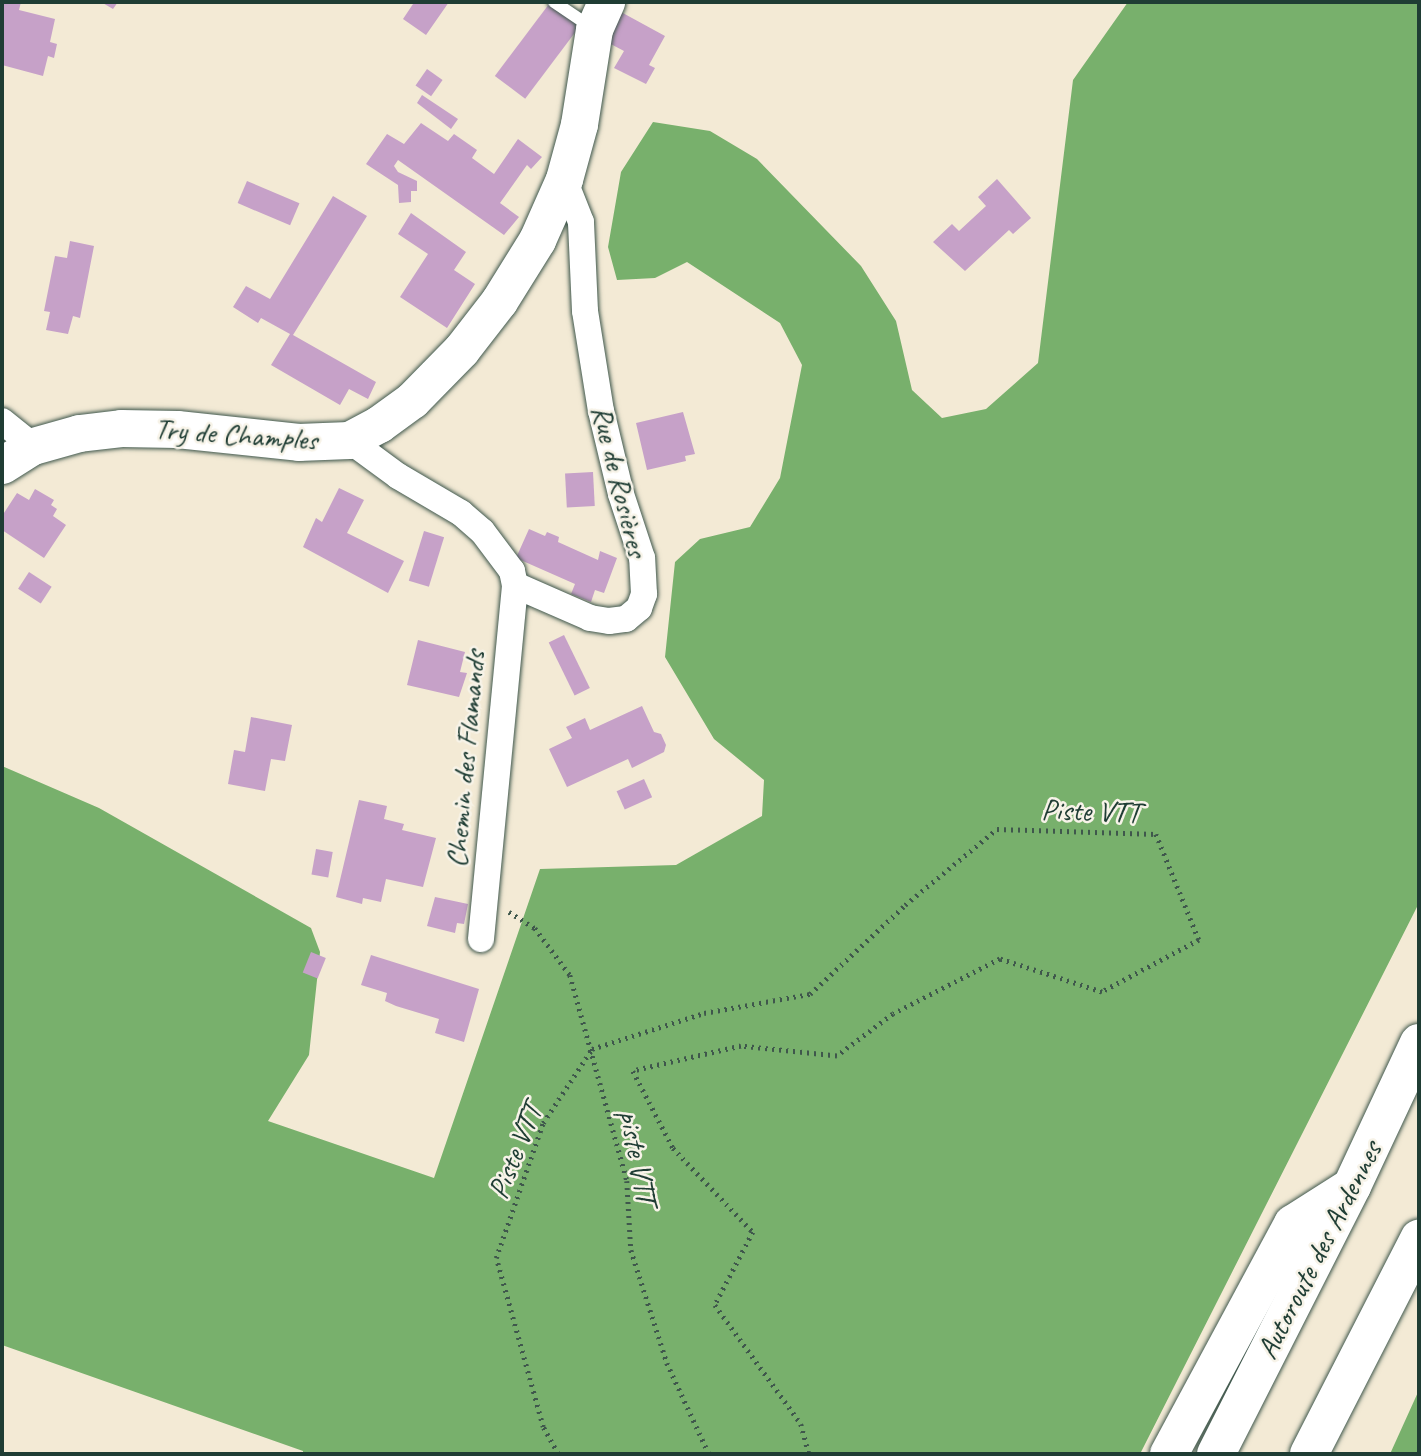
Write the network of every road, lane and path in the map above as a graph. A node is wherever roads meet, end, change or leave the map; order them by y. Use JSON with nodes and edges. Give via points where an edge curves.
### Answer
{"nodes":[{"id":1,"x":554,"y":2,"type":"edge"},
{"id":2,"x":600,"y":15,"type":"edge"},
{"id":3,"x":564,"y":179,"type":"junction"},
{"id":4,"x":2,"y":421,"type":"edge"},
{"id":5,"x":349,"y":440,"type":"junction"},
{"id":6,"x":33,"y":446,"type":"junction"},
{"id":7,"x":2,"y":466,"type":"edge"},
{"id":8,"x":515,"y":584,"type":"junction"},
{"id":9,"x":486,"y":897,"type":"junction"},
{"id":10,"x":481,"y":939,"type":"dead end"},
{"id":11,"x":1419,"y":1043,"type":"edge"},
{"id":12,"x":592,"y":1049,"type":"junction"},
{"id":13,"x":1352,"y":1186,"type":"junction"},
{"id":14,"x":1419,"y":1239,"type":"edge"},
{"id":15,"x":558,"y":1454,"type":"edge"},
{"id":16,"x":709,"y":1454,"type":"edge"},
{"id":17,"x":809,"y":1454,"type":"edge"},
{"id":18,"x":1169,"y":1454,"type":"edge"},
{"id":19,"x":1216,"y":1454,"type":"edge"},
{"id":20,"x":1309,"y":1454,"type":"edge"}],
"edges":[{"from":1,"to":2,"type":"lane"},
{"from":2,"to":3,"type":"street"},
{"from":3,"to":5,"type":"street","name":"Try de Champles","via":[[537,240],[461,350],[412,400]]},
{"from":3,"to":8,"type":"street","name":"Rue de Rosières","via":[[581,222],[585,311],[595,380],[610,452],[642,558],[644,594],[639,608],[626,619],[609,621],[572,612]]},
{"from":4,"to":6,"type":"street"},
{"from":5,"to":6,"type":"street","name":"Try de Champles","via":[[298,442],[145,427],[79,433]]},
{"from":5,"to":8,"type":"street","via":[[482,531],[512,571]]},
{"from":6,"to":7,"type":"street","name":"Try de Champles"},
{"from":8,"to":9,"type":"street","name":"Chemin des Flamands"},
{"from":9,"to":10,"type":"street","name":"Chemin des Flamands"},
{"from":9,"to":12,"type":"path","name":"piste VTT","via":[[535,928],[570,975]]},
{"from":11,"to":13,"type":"highway","name":"Autoroute des Ardennes"},
{"from":12,"to":15,"type":"path","name":"Piste VTT","via":[[543,1123],[496,1258],[543,1427]]},
{"from":12,"to":16,"type":"path","name":"piste VTT","via":[[627,1181],[631,1250],[667,1363]]},
{"from":12,"to":17,"type":"path","name":"Piste VTT","via":[[704,1013],[810,994],[905,905],[997,830],[1156,834],[1199,940],[1102,992],[1000,959],[893,1014],[837,1056],[741,1046],[633,1071],[673,1148],[753,1232],[715,1305],[801,1424]]},
{"from":13,"to":18,"type":"highway","via":[[1293,1224]]},
{"from":13,"to":19,"type":"highway","name":"Autoroute des Ardennes"},
{"from":14,"to":20,"type":"highway"}]}
